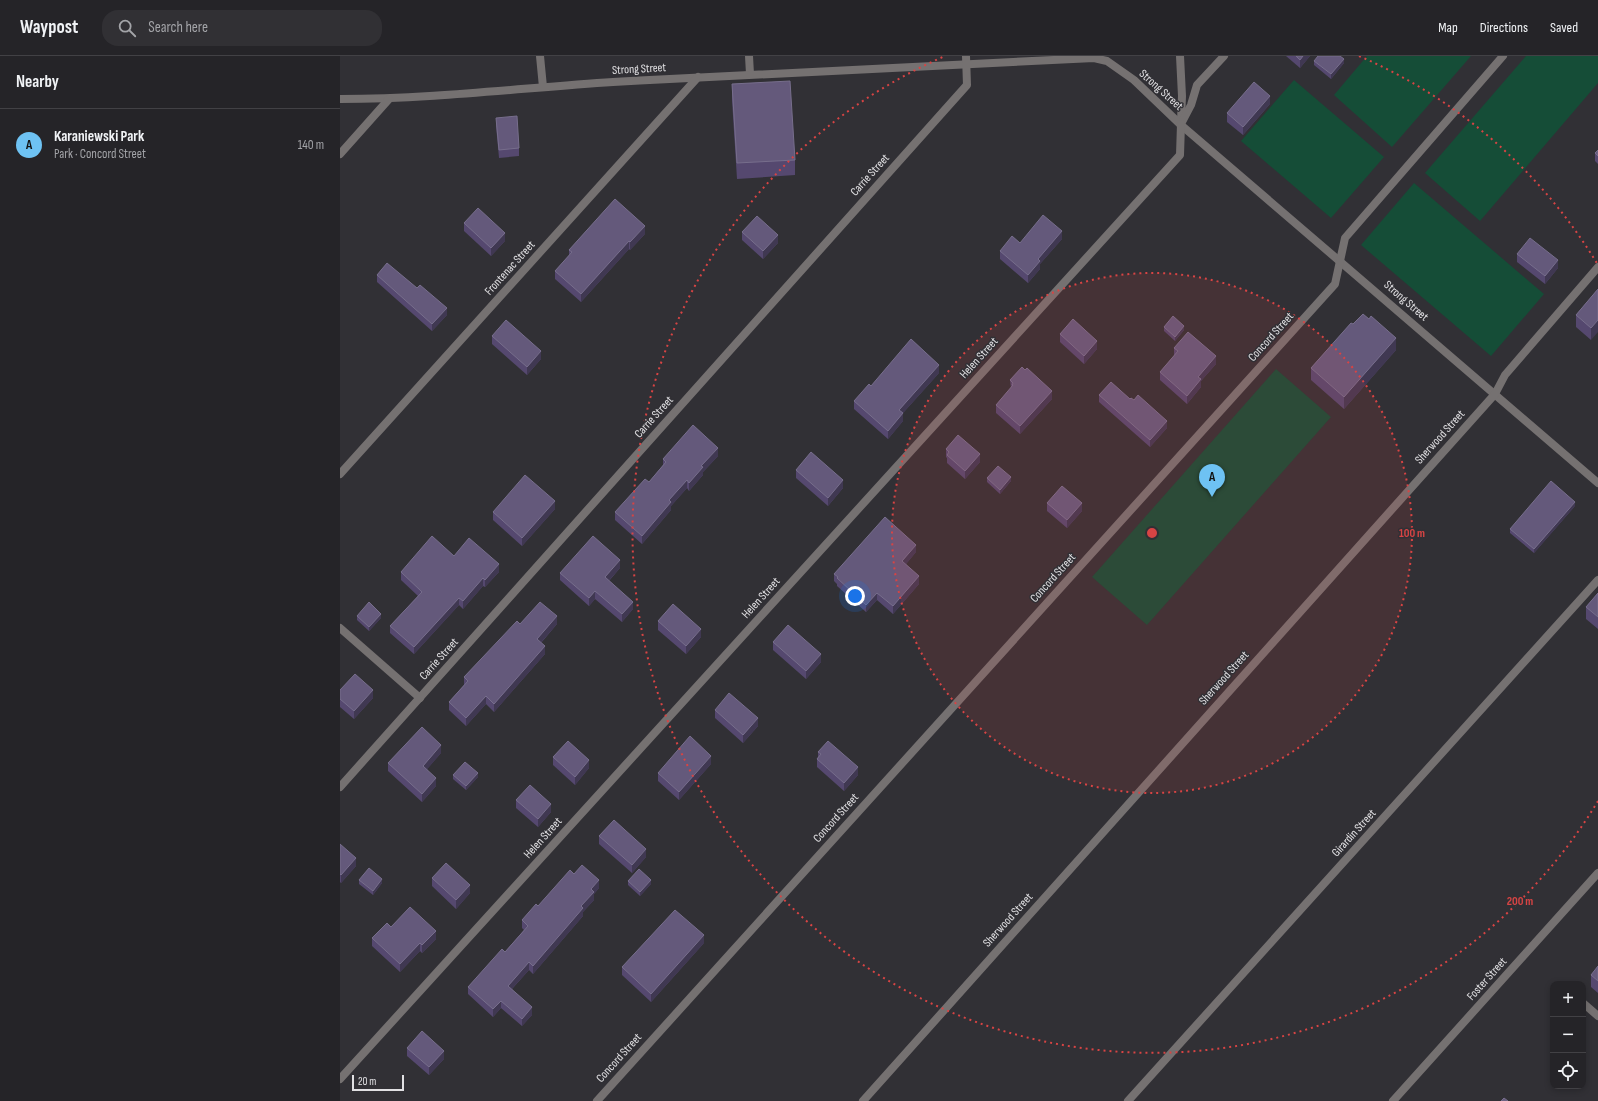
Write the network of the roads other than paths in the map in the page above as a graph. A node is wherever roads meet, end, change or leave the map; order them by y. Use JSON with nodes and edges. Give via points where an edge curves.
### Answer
{"nodes":[{"id":1,"x":540,"y":56,"type":"edge"},
{"id":2,"x":749,"y":56,"type":"edge"},
{"id":3,"x":1180,"y":56,"type":"edge"},
{"id":4,"x":1224,"y":56,"type":"edge"},
{"id":5,"x":1503,"y":56,"type":"edge"},
{"id":6,"x":966,"y":60,"type":"edge"},
{"id":7,"x":750,"y":74,"type":"junction"},
{"id":8,"x":698,"y":77,"type":"junction"},
{"id":9,"x":543,"y":87,"type":"junction"},
{"id":10,"x":340,"y":99,"type":"edge"},
{"id":11,"x":389,"y":99,"type":"junction"},
{"id":12,"x":1181,"y":125,"type":"junction"},
{"id":13,"x":340,"y":154,"type":"edge"},
{"id":14,"x":1341,"y":261,"type":"junction"},
{"id":15,"x":1598,"y":267,"type":"edge"},
{"id":16,"x":1495,"y":394,"type":"junction"},
{"id":17,"x":340,"y":474,"type":"edge"},
{"id":18,"x":1598,"y":483,"type":"edge"},
{"id":19,"x":1598,"y":580,"type":"edge"},
{"id":20,"x":340,"y":628,"type":"edge"},
{"id":21,"x":420,"y":698,"type":"junction"},
{"id":22,"x":340,"y":787,"type":"edge"},
{"id":23,"x":1598,"y":873,"type":"edge"},
{"id":24,"x":1586,"y":1006,"type":"edge"},
{"id":25,"x":1598,"y":1016,"type":"edge"},
{"id":26,"x":340,"y":1080,"type":"edge"},
{"id":27,"x":597,"y":1101,"type":"edge"},
{"id":28,"x":862,"y":1101,"type":"edge"},
{"id":29,"x":1128,"y":1101,"type":"edge"},
{"id":30,"x":1393,"y":1101,"type":"edge"}],
"edges":[{"from":1,"to":9,"type":"street"},
{"from":2,"to":7,"type":"street"},
{"from":3,"to":12,"type":"street","name":"Helen Street"},
{"from":4,"to":12,"type":"street","via":[[1197,86]]},
{"from":5,"to":14,"type":"street","name":"Concord Street","via":[[1346,238]]},
{"from":6,"to":7,"type":"street","name":"Strong Street"},
{"from":6,"to":12,"type":"street","name":"Strong Street","via":[[1094,58],[1107,61],[1134,80]]},
{"from":6,"to":21,"type":"street","name":"Carrie Street","via":[[967,85]]},
{"from":7,"to":8,"type":"street","name":"Strong Street"},
{"from":8,"to":9,"type":"street","name":"Strong Street"},
{"from":8,"to":17,"type":"street","name":"Frontenac Street"},
{"from":9,"to":11,"type":"street","name":"Strong Street"},
{"from":10,"to":11,"type":"street","name":"Strong Street"},
{"from":11,"to":13,"type":"street"},
{"from":12,"to":14,"type":"street","name":"Strong Street"},
{"from":12,"to":26,"type":"street","name":"Helen Street","via":[[1180,155]]},
{"from":14,"to":16,"type":"street","name":"Strong Street"},
{"from":14,"to":27,"type":"street","name":"Concord Street","via":[[1335,284]]},
{"from":15,"to":16,"type":"street","name":"Sherwood Street","via":[[1505,375]]},
{"from":16,"to":18,"type":"street","name":"Strong Street"},
{"from":16,"to":28,"type":"street","name":"Sherwood Street"},
{"from":19,"to":29,"type":"street","name":"Girardin Street"},
{"from":20,"to":21,"type":"street"},
{"from":21,"to":22,"type":"street","name":"Carrie Street"},
{"from":23,"to":30,"type":"street","name":"Foster Street"},
{"from":24,"to":25,"type":"street"}]}
